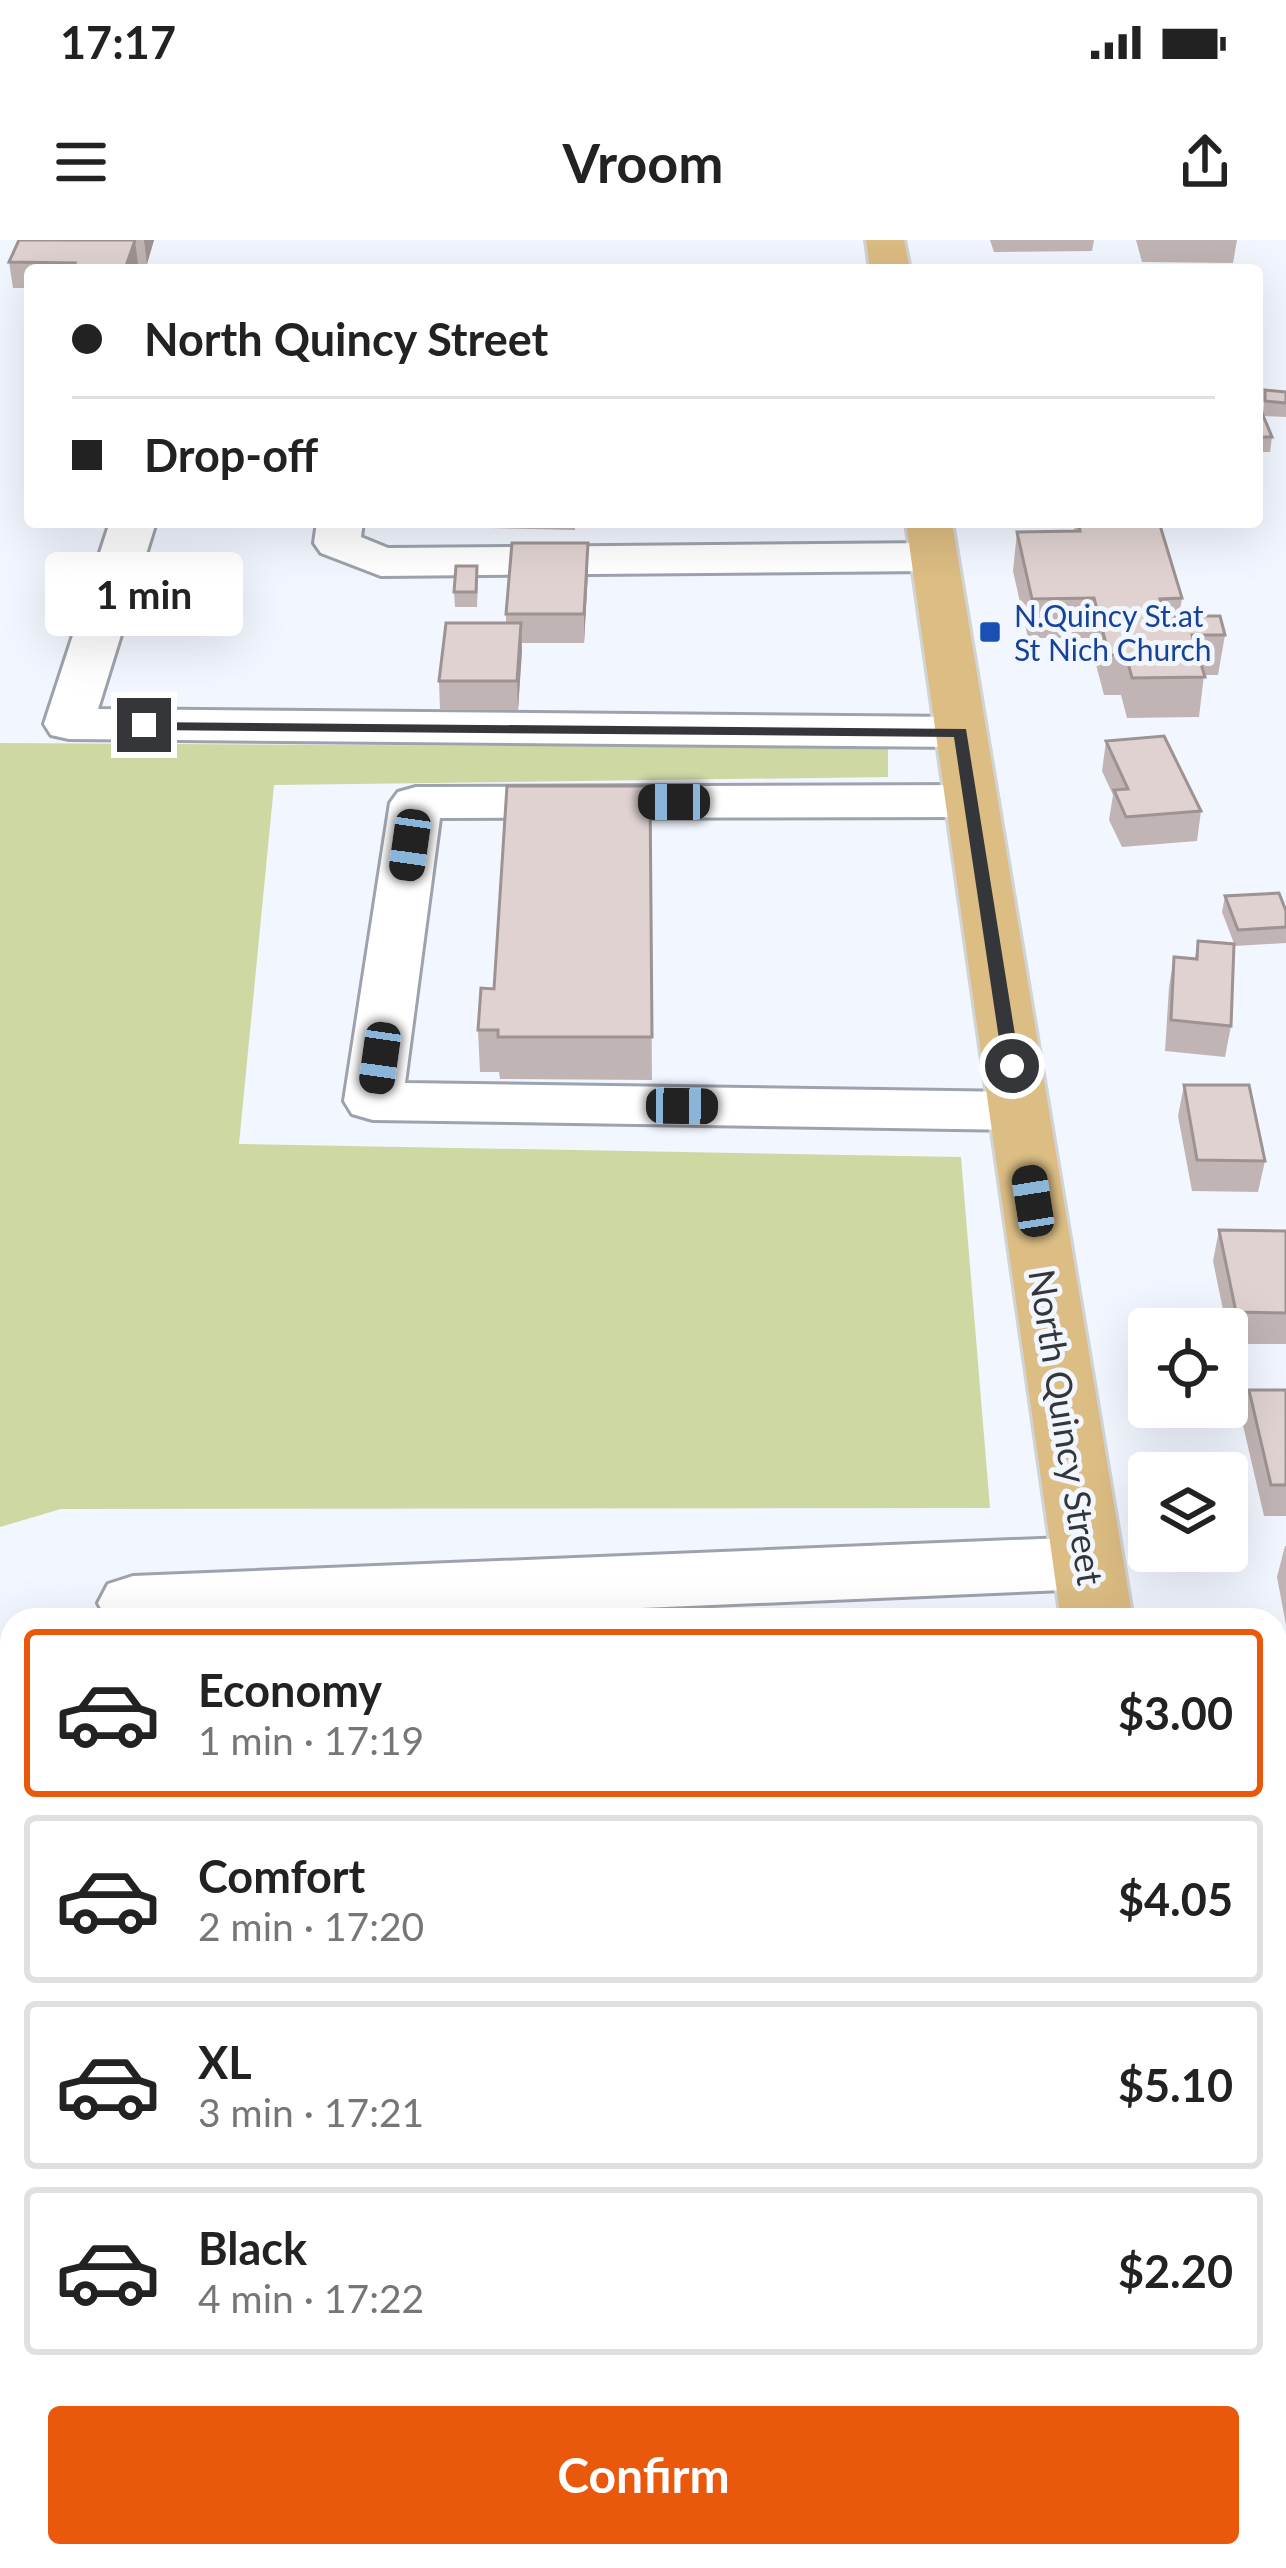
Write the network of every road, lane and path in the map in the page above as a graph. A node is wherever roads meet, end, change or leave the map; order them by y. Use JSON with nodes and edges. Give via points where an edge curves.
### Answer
{"nodes":[{"id":1,"x":131,"y":528,"type":"edge"},
{"id":2,"x":339,"y":528,"type":"edge"},
{"id":3,"x":822,"y":540,"type":"edge"},
{"id":4,"x":931,"y":540,"type":"edge"},
{"id":5,"x":961,"y":732,"type":"junction"},
{"id":6,"x":972,"y":801,"type":"junction"},
{"id":7,"x":1019,"y":1111,"type":"junction"},
{"id":8,"x":1093,"y":1592,"type":"edge"},
{"id":9,"x":133,"y":1603,"type":"dead end"}],
"edges":[{"from":1,"to":5,"type":"lane","via":[[69,724]]},
{"from":2,"to":3,"type":"lane","via":[[337,543],[381,562]]},
{"from":3,"to":4,"type":"lane"},
{"from":4,"to":5,"type":"main road","name":"North Quincy Street"},
{"from":5,"to":6,"type":"main road","name":"North Quincy Street"},
{"from":6,"to":7,"type":"main road","name":"North Quincy Street"},
{"from":6,"to":7,"type":"lane","via":[[416,803],[374,1101]]},
{"from":7,"to":8,"type":"main road","name":"North Quincy Street"},
{"from":8,"to":9,"type":"lane"}]}
